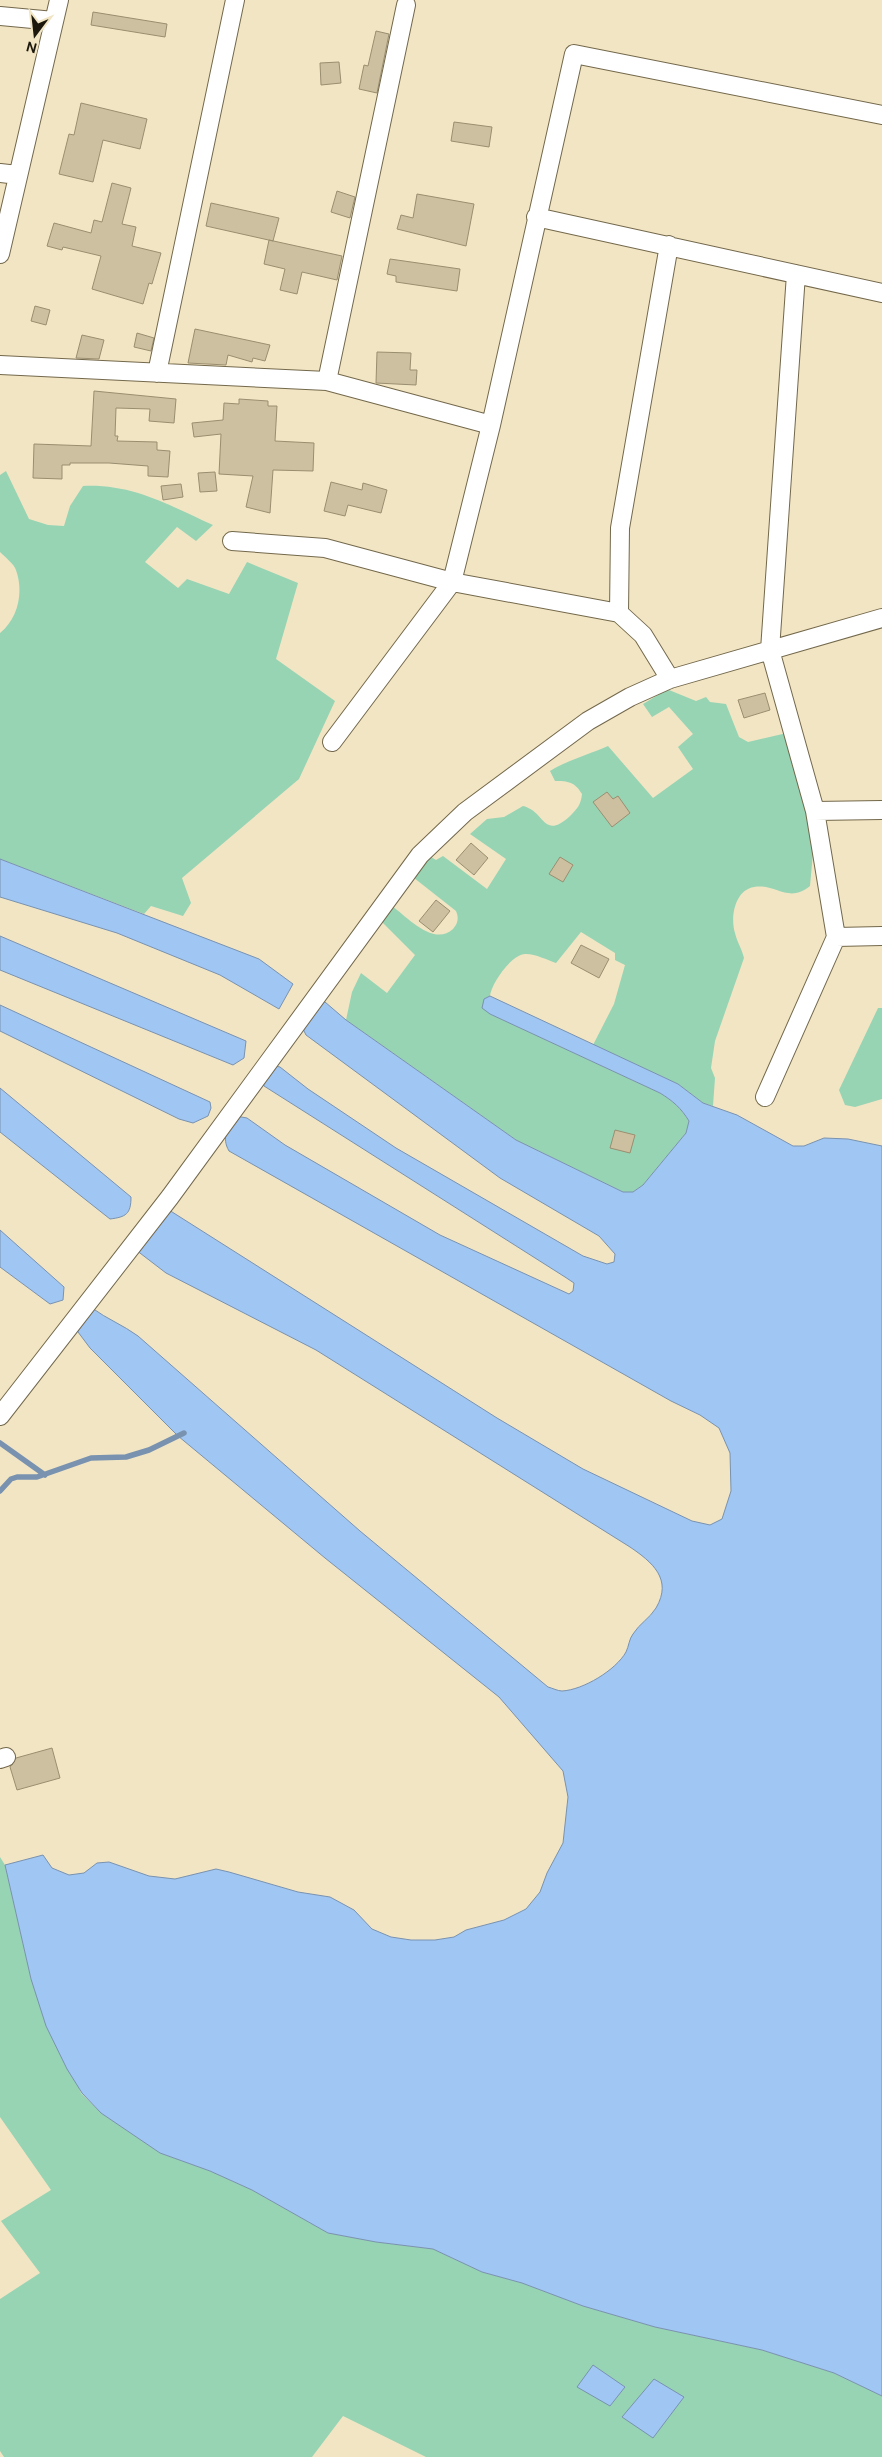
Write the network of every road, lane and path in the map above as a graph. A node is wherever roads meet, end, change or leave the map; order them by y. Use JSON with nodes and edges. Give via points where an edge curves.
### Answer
{"nodes":[{"id":1,"x":59,"y":0,"type":"edge"},
{"id":2,"x":234,"y":0,"type":"edge"},
{"id":3,"x":406,"y":5,"type":"dead end"},
{"id":4,"x":0,"y":16,"type":"edge"},
{"id":5,"x":54,"y":21,"type":"junction"},
{"id":6,"x":882,"y":114,"type":"edge"},
{"id":7,"x":0,"y":173,"type":"edge"},
{"id":8,"x":18,"y":175,"type":"junction"},
{"id":9,"x":536,"y":217,"type":"junction"},
{"id":10,"x":669,"y":245,"type":"junction"},
{"id":11,"x":0,"y":254,"type":"edge"},
{"id":12,"x":796,"y":274,"type":"junction"},
{"id":13,"x":882,"y":293,"type":"edge"},
{"id":14,"x":0,"y":365,"type":"edge"},
{"id":15,"x":157,"y":373,"type":"junction"},
{"id":16,"x":327,"y":381,"type":"junction"},
{"id":17,"x":491,"y":425,"type":"junction"},
{"id":18,"x":232,"y":541,"type":"dead end"},
{"id":19,"x":452,"y":582,"type":"junction"},
{"id":20,"x":619,"y":613,"type":"junction"},
{"id":21,"x":882,"y":618,"type":"edge"},
{"id":22,"x":770,"y":650,"type":"junction"},
{"id":23,"x":670,"y":679,"type":"junction"},
{"id":24,"x":332,"y":742,"type":"dead end"},
{"id":25,"x":882,"y":810,"type":"edge"},
{"id":26,"x":816,"y":811,"type":"junction"},
{"id":27,"x":882,"y":936,"type":"edge"},
{"id":28,"x":836,"y":937,"type":"junction"},
{"id":29,"x":765,"y":1097,"type":"dead end"},
{"id":30,"x":0,"y":1416,"type":"edge"}],
"edges":[{"from":1,"to":5,"type":"street"},
{"from":2,"to":15,"type":"street"},
{"from":3,"to":16,"type":"street"},
{"from":4,"to":5,"type":"street"},
{"from":5,"to":8,"type":"street"},
{"from":6,"to":9,"type":"street","via":[[574,54]]},
{"from":7,"to":8,"type":"street"},
{"from":8,"to":11,"type":"street"},
{"from":9,"to":10,"type":"street"},
{"from":9,"to":17,"type":"street"},
{"from":10,"to":12,"type":"street"},
{"from":10,"to":20,"type":"street","via":[[620,528]]},
{"from":12,"to":13,"type":"street"},
{"from":12,"to":22,"type":"street"},
{"from":14,"to":15,"type":"street"},
{"from":15,"to":16,"type":"street"},
{"from":16,"to":17,"type":"street"},
{"from":17,"to":19,"type":"street"},
{"from":18,"to":19,"type":"street","via":[[325,548]]},
{"from":19,"to":20,"type":"street"},
{"from":19,"to":24,"type":"street"},
{"from":20,"to":23,"type":"street","via":[[643,635]]},
{"from":21,"to":22,"type":"street"},
{"from":22,"to":23,"type":"street"},
{"from":22,"to":26,"type":"street"},
{"from":23,"to":30,"type":"street","via":[[588,721],[465,812],[420,855],[170,1197]]},
{"from":25,"to":26,"type":"street"},
{"from":26,"to":28,"type":"street"},
{"from":27,"to":28,"type":"street"},
{"from":28,"to":29,"type":"street"}]}
